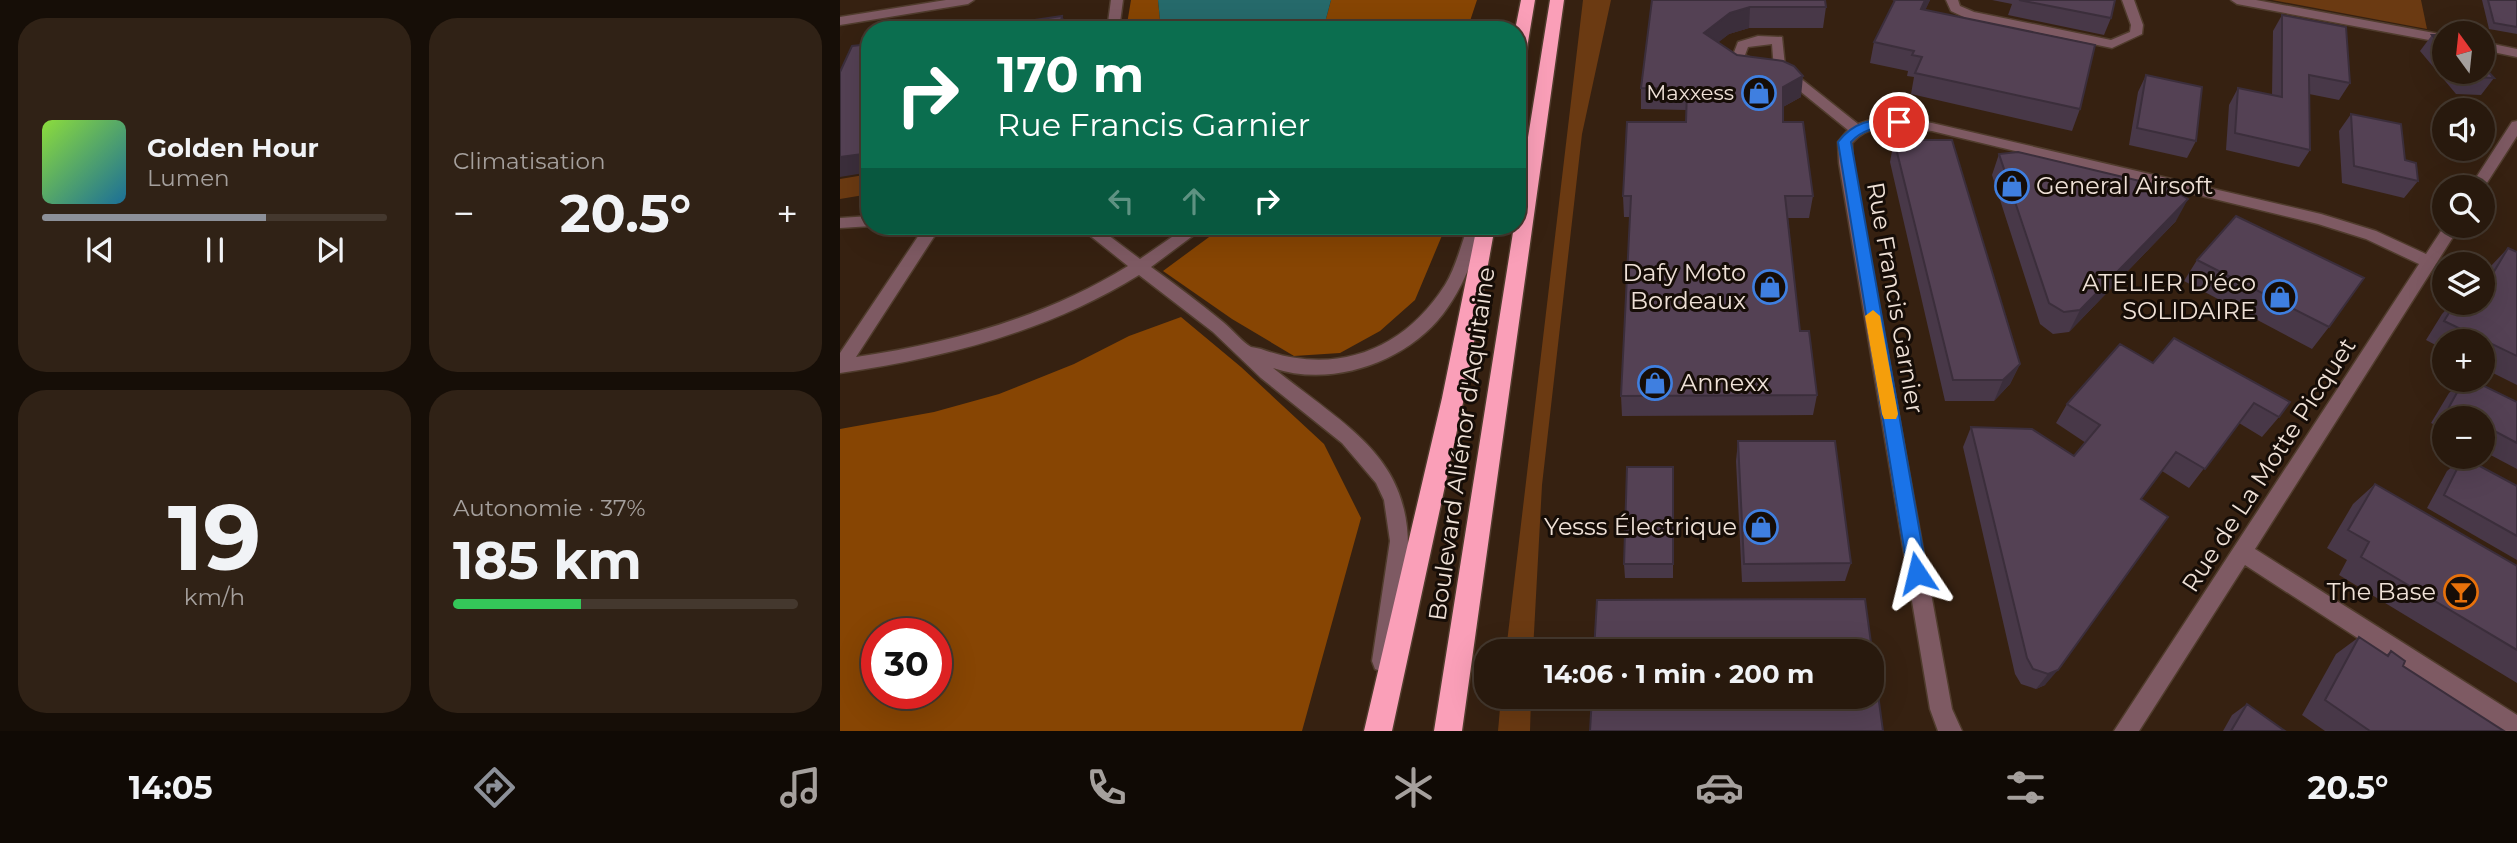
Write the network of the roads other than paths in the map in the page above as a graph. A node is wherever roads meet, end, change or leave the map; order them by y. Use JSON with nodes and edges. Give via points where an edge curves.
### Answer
{"nodes":[{"id":1,"x":968,"y":0,"type":"edge"},
{"id":2,"x":1117,"y":0,"type":"edge"},
{"id":3,"x":1528,"y":0,"type":"edge"},
{"id":4,"x":1557,"y":0,"type":"edge"},
{"id":5,"x":1952,"y":0,"type":"edge"},
{"id":6,"x":2127,"y":0,"type":"edge"},
{"id":7,"x":2237,"y":0,"type":"edge"},
{"id":8,"x":840,"y":21,"type":"edge"},
{"id":9,"x":1114,"y":21,"type":"edge"},
{"id":10,"x":1524,"y":21,"type":"edge"},
{"id":11,"x":2432,"y":37,"type":"edge"},
{"id":12,"x":2496,"y":49,"type":"edge"},
{"id":13,"x":2517,"y":53,"type":"edge"},
{"id":14,"x":1779,"y":67,"type":"edge"},
{"id":15,"x":2517,"y":125,"type":"edge"},
{"id":16,"x":1856,"y":129,"type":"junction"},
{"id":17,"x":2485,"y":175,"type":"edge"},
{"id":18,"x":1526,"y":208,"type":"edge"},
{"id":19,"x":861,"y":221,"type":"edge"},
{"id":20,"x":840,"y":223,"type":"edge"},
{"id":21,"x":927,"y":235,"type":"edge"},
{"id":22,"x":1098,"y":235,"type":"edge"},
{"id":23,"x":1187,"y":235,"type":"edge"},
{"id":24,"x":1472,"y":235,"type":"edge"},
{"id":25,"x":1484,"y":235,"type":"edge"},
{"id":26,"x":1522,"y":235,"type":"edge"},
{"id":27,"x":2444,"y":238,"type":"edge"},
{"id":28,"x":2429,"y":262,"type":"junction"},
{"id":29,"x":1139,"y":267,"type":"junction"},
{"id":30,"x":1238,"y":344,"type":"junction"},
{"id":31,"x":841,"y":366,"type":"edge"},
{"id":32,"x":2242,"y":552,"type":"junction"},
{"id":33,"x":2517,"y":728,"type":"edge"},
{"id":34,"x":1377,"y":731,"type":"edge"},
{"id":35,"x":1448,"y":731,"type":"edge"},
{"id":36,"x":1950,"y":731,"type":"edge"},
{"id":37,"x":2126,"y":731,"type":"edge"}],
"edges":[{"from":1,"to":8,"type":"street"},
{"from":2,"to":9,"type":"street"},
{"from":3,"to":10,"type":"highway"},
{"from":4,"to":18,"type":"highway","name":"Boulevard Aliénor d'Aquitaine"},
{"from":5,"to":6,"type":"street","via":[[1955,8],[1970,15],[2112,44],[2136,34]]},
{"from":7,"to":11,"type":"street"},
{"from":12,"to":13,"type":"street"},
{"from":14,"to":16,"type":"street"},
{"from":15,"to":17,"type":"street"},
{"from":16,"to":28,"type":"street","via":[[1877,122],[1899,122],[1968,135],[2321,219],[2371,235]]},
{"from":16,"to":36,"type":"street","name":"Rue Francis Garnier","via":[[1845,142],[1846,163],[1941,709]]},
{"from":19,"to":20,"type":"street"},
{"from":21,"to":31,"type":"street"},
{"from":22,"to":29,"type":"street"},
{"from":23,"to":29,"type":"street"},
{"from":24,"to":30,"type":"street","via":[[1452,287],[1427,319],[1377,355],[1336,368],[1293,368],[1274,364]]},
{"from":25,"to":34,"type":"highway","name":"Boulevard Aliénor d'Aquitaine","via":[[1453,398]]},
{"from":26,"to":35,"type":"highway","name":"Boulevard Aliénor d'Aquitaine"},
{"from":27,"to":28,"type":"street","name":"Rue de La Motte Picquet"},
{"from":28,"to":32,"type":"street","name":"Rue de La Motte Picquet"},
{"from":29,"to":30,"type":"street"},
{"from":29,"to":31,"type":"street","via":[[1066,307],[991,335]]},
{"from":30,"to":34,"type":"street","via":[[1264,371],[1337,427],[1388,488],[1399,524]]},
{"from":32,"to":33,"type":"street"},
{"from":32,"to":37,"type":"street","name":"Rue de La Motte Picquet"}]}
